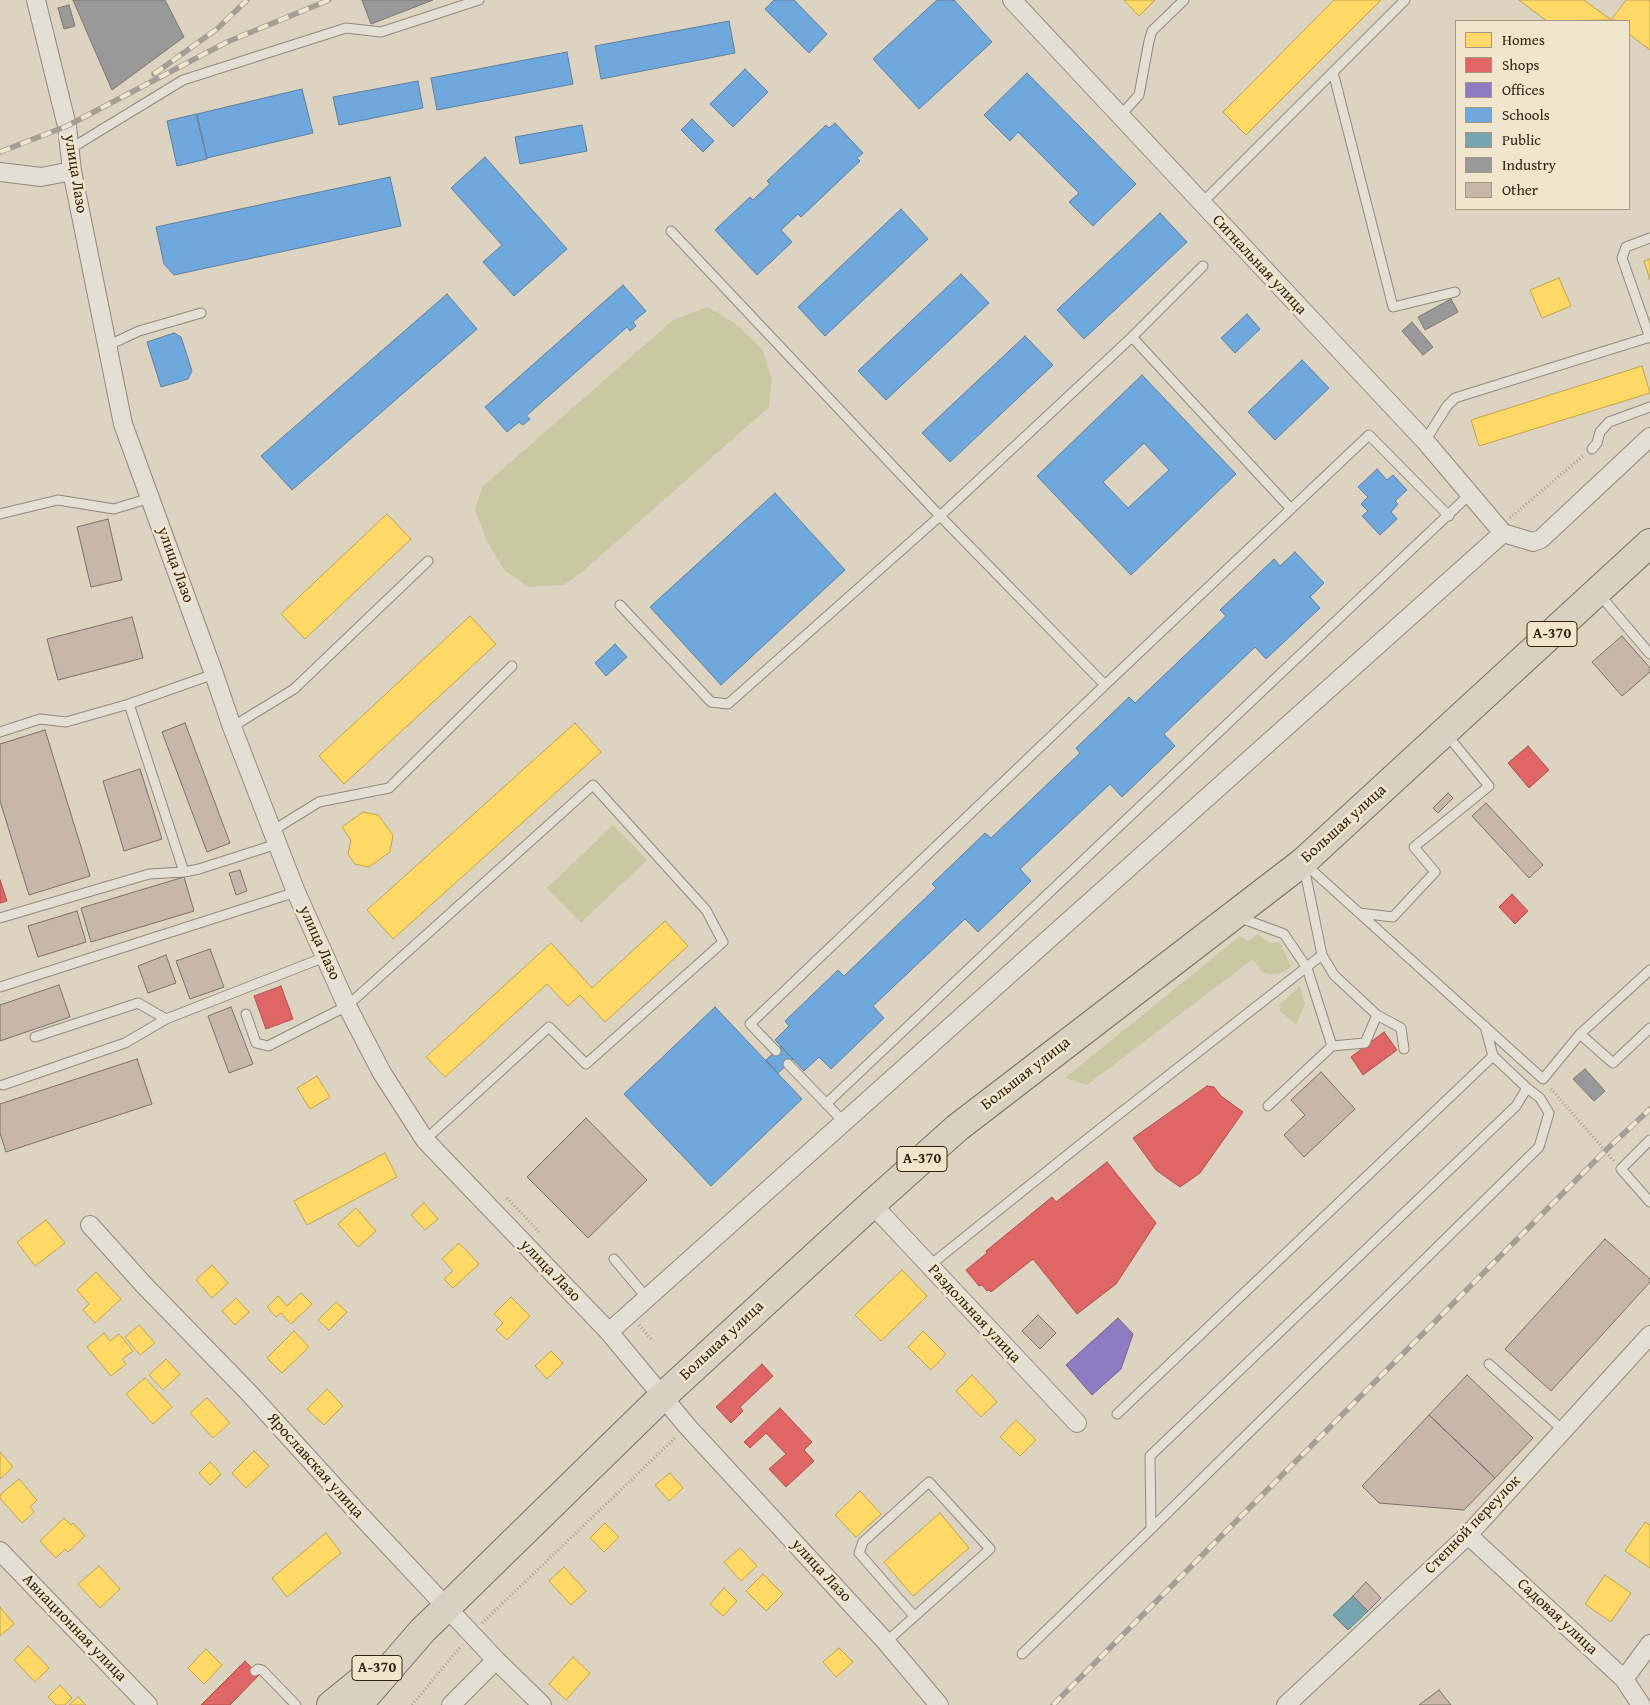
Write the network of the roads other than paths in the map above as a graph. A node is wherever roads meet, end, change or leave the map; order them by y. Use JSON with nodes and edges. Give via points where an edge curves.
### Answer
{"nodes":[{"id":1,"x":36,"y":0,"type":"edge"},
{"id":2,"x":479,"y":0,"type":"edge"},
{"id":3,"x":1012,"y":0,"type":"edge"},
{"id":4,"x":1184,"y":0,"type":"edge"},
{"id":5,"x":1405,"y":0,"type":"edge"},
{"id":6,"x":1333,"y":72,"type":"junction"},
{"id":7,"x":1120,"y":116,"type":"junction"},
{"id":8,"x":70,"y":149,"type":"junction"},
{"id":9,"x":72,"y":171,"type":"junction"},
{"id":10,"x":0,"y":172,"type":"edge"},
{"id":11,"x":1202,"y":203,"type":"junction"},
{"id":12,"x":671,"y":231,"type":"dead end"},
{"id":13,"x":1650,"y":238,"type":"edge"},
{"id":14,"x":1203,"y":266,"type":"dead end"},
{"id":15,"x":1455,"y":292,"type":"dead end"},
{"id":16,"x":201,"y":313,"type":"dead end"},
{"id":17,"x":1132,"y":337,"type":"junction"},
{"id":18,"x":1650,"y":338,"type":"edge"},
{"id":19,"x":107,"y":346,"type":"junction"},
{"id":20,"x":1650,"y":408,"type":"edge"},
{"id":21,"x":1650,"y":437,"type":"edge"},
{"id":22,"x":1425,"y":441,"type":"junction"},
{"id":23,"x":1592,"y":448,"type":"road end"},
{"id":24,"x":1469,"y":495,"type":"junction"},
{"id":25,"x":150,"y":498,"type":"junction"},
{"id":26,"x":1291,"y":509,"type":"junction"},
{"id":27,"x":0,"y":514,"type":"edge"},
{"id":28,"x":940,"y":516,"type":"junction"},
{"id":29,"x":1449,"y":516,"type":"junction"},
{"id":30,"x":1500,"y":531,"type":"junction"},
{"id":31,"x":1650,"y":543,"type":"edge"},
{"id":32,"x":428,"y":561,"type":"dead end"},
{"id":33,"x":1597,"y":592,"type":"junction"},
{"id":34,"x":620,"y":604,"type":"dead end"},
{"id":35,"x":1650,"y":654,"type":"edge"},
{"id":36,"x":512,"y":666,"type":"dead end"},
{"id":37,"x":214,"y":674,"type":"junction"},
{"id":38,"x":1105,"y":685,"type":"junction"},
{"id":39,"x":129,"y":704,"type":"junction"},
{"id":40,"x":232,"y":727,"type":"junction"},
{"id":41,"x":0,"y":732,"type":"edge"},
{"id":42,"x":1445,"y":733,"type":"junction"},
{"id":43,"x":275,"y":838,"type":"junction"},
{"id":44,"x":1303,"y":862,"type":"junction"},
{"id":45,"x":184,"y":872,"type":"junction"},
{"id":46,"x":296,"y":892,"type":"junction"},
{"id":47,"x":1360,"y":913,"type":"junction"},
{"id":48,"x":1233,"y":916,"type":"junction"},
{"id":49,"x":0,"y":918,"type":"edge"},
{"id":50,"x":1322,"y":955,"type":"junction"},
{"id":51,"x":325,"y":957,"type":"junction"},
{"id":52,"x":1307,"y":968,"type":"junction"},
{"id":53,"x":1650,"y":970,"type":"edge"},
{"id":54,"x":0,"y":987,"type":"edge"},
{"id":55,"x":347,"y":1006,"type":"junction"},
{"id":56,"x":246,"y":1014,"type":"dead end"},
{"id":57,"x":1377,"y":1014,"type":"junction"},
{"id":58,"x":166,"y":1019,"type":"junction"},
{"id":59,"x":1485,"y":1026,"type":"junction"},
{"id":60,"x":1650,"y":1028,"type":"edge"},
{"id":61,"x":1580,"y":1034,"type":"junction"},
{"id":62,"x":36,"y":1037,"type":"dead end"},
{"id":63,"x":1332,"y":1046,"type":"junction"},
{"id":64,"x":1404,"y":1049,"type":"dead end"},
{"id":65,"x":776,"y":1051,"type":"dead end"},
{"id":66,"x":1493,"y":1056,"type":"junction"},
{"id":67,"x":788,"y":1064,"type":"dead end"},
{"id":68,"x":3,"y":1085,"type":"dead end"},
{"id":69,"x":1527,"y":1088,"type":"junction"},
{"id":70,"x":826,"y":1104,"type":"junction"},
{"id":71,"x":1268,"y":1106,"type":"dead end"},
{"id":72,"x":844,"y":1122,"type":"junction"},
{"id":73,"x":425,"y":1140,"type":"junction"},
{"id":74,"x":1650,"y":1140,"type":"edge"},
{"id":75,"x":1650,"y":1202,"type":"edge"},
{"id":76,"x":872,"y":1204,"type":"junction"},
{"id":77,"x":90,"y":1225,"type":"dead end"},
{"id":78,"x":614,"y":1259,"type":"dead end"},
{"id":79,"x":929,"y":1266,"type":"junction"},
{"id":80,"x":647,"y":1298,"type":"junction"},
{"id":81,"x":609,"y":1332,"type":"junction"},
{"id":82,"x":1650,"y":1335,"type":"edge"},
{"id":83,"x":1489,"y":1364,"type":"dead end"},
{"id":84,"x":662,"y":1397,"type":"junction"},
{"id":85,"x":1117,"y":1414,"type":"dead end"},
{"id":86,"x":1077,"y":1423,"type":"dead end"},
{"id":87,"x":1564,"y":1431,"type":"junction"},
{"id":88,"x":1152,"y":1529,"type":"junction"},
{"id":89,"x":1468,"y":1535,"type":"junction"},
{"id":90,"x":0,"y":1551,"type":"edge"},
{"id":91,"x":447,"y":1607,"type":"junction"},
{"id":92,"x":914,"y":1616,"type":"junction"},
{"id":93,"x":423,"y":1630,"type":"junction"},
{"id":94,"x":886,"y":1642,"type":"junction"},
{"id":95,"x":1650,"y":1644,"type":"edge"},
{"id":96,"x":1022,"y":1654,"type":"dead end"},
{"id":97,"x":496,"y":1660,"type":"junction"},
{"id":98,"x":255,"y":1671,"type":"dead end"},
{"id":99,"x":1624,"y":1679,"type":"junction"},
{"id":100,"x":148,"y":1705,"type":"edge"},
{"id":101,"x":296,"y":1705,"type":"edge"},
{"id":102,"x":331,"y":1705,"type":"edge"},
{"id":103,"x":358,"y":1705,"type":"edge"},
{"id":104,"x":451,"y":1705,"type":"edge"},
{"id":105,"x":542,"y":1705,"type":"edge"},
{"id":106,"x":939,"y":1705,"type":"edge"},
{"id":107,"x":1286,"y":1705,"type":"edge"},
{"id":108,"x":1641,"y":1705,"type":"edge"}],
"edges":[{"from":1,"to":8,"type":"street","name":"улица Лазо"},
{"from":2,"to":8,"type":"lane","via":[[381,32],[346,28],[183,80]]},
{"from":3,"to":7,"type":"street","name":"Сигнальная улица"},
{"from":4,"to":7,"type":"lane","via":[[1152,32],[1139,95]]},
{"from":5,"to":6,"type":"lane"},
{"from":6,"to":11,"type":"lane"},
{"from":6,"to":15,"type":"lane","via":[[1393,308]]},
{"from":7,"to":11,"type":"street","name":"Сигнальная улица"},
{"from":8,"to":9,"type":"street","name":"улица Лазо"},
{"from":9,"to":10,"type":"street","via":[[41,177]]},
{"from":9,"to":19,"type":"street","name":"улица Лазо"},
{"from":11,"to":22,"type":"street","name":"Сигнальная улица"},
{"from":12,"to":28,"type":"lane"},
{"from":13,"to":18,"type":"lane","via":[[1626,247],[1622,258]]},
{"from":14,"to":17,"type":"lane"},
{"from":16,"to":19,"type":"lane","via":[[139,331]]},
{"from":17,"to":26,"type":"lane"},
{"from":17,"to":28,"type":"lane"},
{"from":18,"to":22,"type":"lane","via":[[1455,398]]},
{"from":19,"to":25,"type":"street","name":"улица Лазо","via":[[123,424]]},
{"from":20,"to":23,"type":"lane","via":[[1609,422]]},
{"from":21,"to":30,"type":"street","via":[[1541,539],[1533,542]]},
{"from":22,"to":24,"type":"street","name":"Сигнальная улица"},
{"from":24,"to":29,"type":"lane"},
{"from":24,"to":30,"type":"street","name":"Сигнальная улица"},
{"from":25,"to":27,"type":"lane","via":[[114,509],[58,500]]},
{"from":25,"to":37,"type":"street","name":"улица Лазо"},
{"from":26,"to":29,"type":"lane","via":[[1369,435]]},
{"from":26,"to":38,"type":"lane"},
{"from":28,"to":34,"type":"lane","via":[[728,704],[712,702]]},
{"from":28,"to":38,"type":"lane"},
{"from":29,"to":70,"type":"lane"},
{"from":30,"to":72,"type":"street"},
{"from":31,"to":33,"type":"highway","name":"Большая улица","number":"А-370"},
{"from":32,"to":40,"type":"lane","via":[[294,689]]},
{"from":33,"to":35,"type":"lane"},
{"from":33,"to":42,"type":"highway","name":"Большая улица","number":"А-370"},
{"from":36,"to":43,"type":"lane","via":[[389,788],[319,802]]},
{"from":37,"to":39,"type":"lane"},
{"from":37,"to":40,"type":"street","name":"улица Лазо"},
{"from":38,"to":65,"type":"lane","via":[[750,1024]]},
{"from":39,"to":41,"type":"lane","via":[[66,722],[40,719]]},
{"from":39,"to":45,"type":"lane"},
{"from":40,"to":43,"type":"street","name":"улица Лазо"},
{"from":42,"to":44,"type":"highway","name":"Большая улица","number":"А-370"},
{"from":42,"to":47,"type":"lane","via":[[1489,786],[1414,847],[1435,872],[1393,917]]},
{"from":43,"to":45,"type":"lane"},
{"from":43,"to":46,"type":"street","name":"улица Лазо"},
{"from":44,"to":47,"type":"lane"},
{"from":44,"to":48,"type":"highway","name":"Большая улица","number":"А-370"},
{"from":44,"to":50,"type":"lane"},
{"from":45,"to":49,"type":"lane","via":[[150,874]]},
{"from":46,"to":51,"type":"street","name":"улица Лазо"},
{"from":46,"to":54,"type":"lane"},
{"from":47,"to":59,"type":"lane"},
{"from":48,"to":52,"type":"lane","via":[[1284,934]]},
{"from":48,"to":76,"type":"highway","name":"Большая улица","number":"А-370","via":[[957,1128]]},
{"from":50,"to":52,"type":"lane"},
{"from":50,"to":57,"type":"lane","via":[[1334,975]]},
{"from":51,"to":55,"type":"street","name":"улица Лазо"},
{"from":51,"to":58,"type":"lane"},
{"from":52,"to":63,"type":"lane"},
{"from":52,"to":79,"type":"lane"},
{"from":53,"to":61,"type":"lane"},
{"from":55,"to":56,"type":"lane","via":[[268,1046],[256,1043]]},
{"from":55,"to":73,"type":"street","name":"улица Лазо","via":[[382,1073]]},
{"from":55,"to":73,"type":"lane","via":[[593,785],[706,910],[723,942],[586,1064],[550,1027]]},
{"from":57,"to":63,"type":"lane","via":[[1365,1043]]},
{"from":57,"to":64,"type":"lane","via":[[1401,1028]]},
{"from":58,"to":62,"type":"lane","via":[[138,1003]]},
{"from":58,"to":68,"type":"lane","via":[[125,1043]]},
{"from":59,"to":61,"type":"lane","via":[[1543,1079]]},
{"from":59,"to":66,"type":"lane"},
{"from":60,"to":61,"type":"lane","via":[[1613,1063]]},
{"from":63,"to":71,"type":"lane"},
{"from":66,"to":69,"type":"lane"},
{"from":66,"to":85,"type":"lane"},
{"from":67,"to":70,"type":"lane"},
{"from":69,"to":88,"type":"lane","via":[[1516,1106],[1150,1456]]},
{"from":69,"to":88,"type":"lane","via":[[1540,1098],[1549,1113],[1539,1147]]},
{"from":70,"to":72,"type":"lane"},
{"from":72,"to":80,"type":"street"},
{"from":73,"to":81,"type":"street","name":"улица Лазо"},
{"from":74,"to":75,"type":"lane","via":[[1621,1169]]},
{"from":76,"to":79,"type":"street","name":"Раздольная улица"},
{"from":76,"to":84,"type":"highway","name":"Большая улица","number":"А-370"},
{"from":77,"to":91,"type":"street","name":"Ярославская улица"},
{"from":78,"to":80,"type":"lane"},
{"from":79,"to":86,"type":"street","name":"Раздольная улица"},
{"from":80,"to":81,"type":"street"},
{"from":81,"to":84,"type":"street","name":"улица Лазо"},
{"from":82,"to":87,"type":"street","name":"Степной переулок"},
{"from":83,"to":87,"type":"lane"},
{"from":84,"to":91,"type":"highway","name":"Большая улица","number":"А-370"},
{"from":84,"to":94,"type":"street","name":"улица Лазо"},
{"from":87,"to":89,"type":"street","name":"Степной переулок"},
{"from":88,"to":96,"type":"lane"},
{"from":89,"to":99,"type":"street","name":"Садовая улица"},
{"from":89,"to":107,"type":"street","name":"Степной переулок"},
{"from":90,"to":100,"type":"street","name":"Авиационная улица"},
{"from":91,"to":93,"type":"highway","name":"Большая улица","number":"А-370"},
{"from":91,"to":97,"type":"street","name":"Ярославская улица"},
{"from":92,"to":92,"type":"lane","via":[[859,1553],[863,1542],[929,1482],[990,1549]]},
{"from":92,"to":94,"type":"lane"},
{"from":93,"to":102,"type":"highway","name":"Большая улица","number":"А-370"},
{"from":93,"to":103,"type":"highway","name":"Большая улица","number":"А-370"},
{"from":94,"to":106,"type":"street","name":"улица Лазо"},
{"from":95,"to":99,"type":"street"},
{"from":97,"to":104,"type":"street"},
{"from":97,"to":105,"type":"street","name":"Ярославская улица"},
{"from":98,"to":101,"type":"lane","via":[[262,1670]]},
{"from":99,"to":108,"type":"street","name":"Садовая улица"}]}
